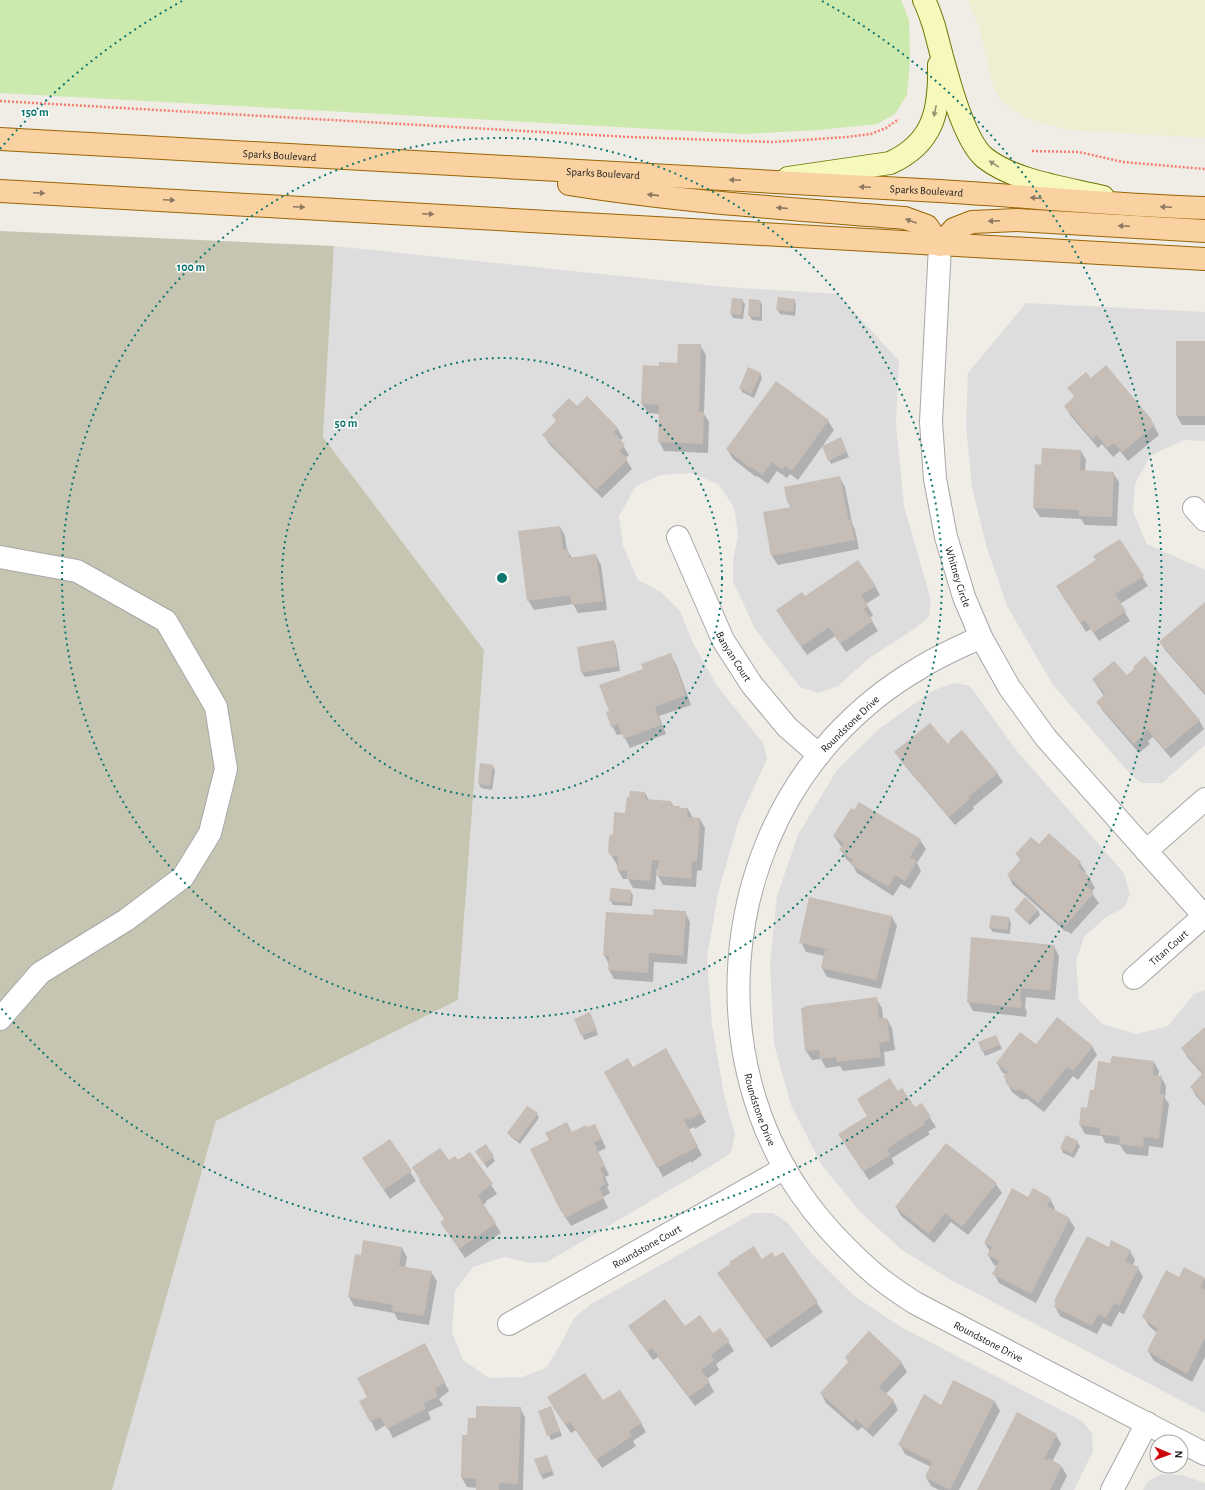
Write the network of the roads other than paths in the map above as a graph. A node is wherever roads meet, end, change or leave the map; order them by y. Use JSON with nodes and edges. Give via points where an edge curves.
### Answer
{"nodes":[{"id":1,"x":924,"y":0,"type":"edge"},
{"id":2,"x":938,"y":44,"type":"junction"},
{"id":3,"x":0,"y":139,"type":"edge"},
{"id":4,"x":450,"y":164,"type":"junction"},
{"id":5,"x":760,"y":182,"type":"junction"},
{"id":6,"x":0,"y":191,"type":"edge"},
{"id":7,"x":1139,"y":205,"type":"junction"},
{"id":8,"x":1205,"y":208,"type":"edge"},
{"id":9,"x":1205,"y":231,"type":"edge"},
{"id":10,"x":940,"y":244,"type":"junction"},
{"id":11,"x":1205,"y":259,"type":"edge"},
{"id":12,"x":678,"y":537,"type":"dead end"},
{"id":13,"x":0,"y":557,"type":"edge"},
{"id":14,"x":981,"y":637,"type":"junction"},
{"id":15,"x":819,"y":755,"type":"junction"},
{"id":16,"x":1205,"y":799,"type":"edge"},
{"id":17,"x":1146,"y":851,"type":"junction"},
{"id":18,"x":1204,"y":917,"type":"edge"},
{"id":19,"x":1134,"y":978,"type":"dead end"},
{"id":20,"x":0,"y":1019,"type":"edge"},
{"id":21,"x":785,"y":1168,"type":"junction"},
{"id":22,"x":509,"y":1324,"type":"dead end"},
{"id":23,"x":1147,"y":1423,"type":"junction"},
{"id":24,"x":1205,"y":1454,"type":"edge"},
{"id":25,"x":1112,"y":1490,"type":"edge"}],
"edges":[{"from":1,"to":2,"type":"street"},
{"from":2,"to":5,"type":"street","one_way":true,"via":[[940,83],[936,113],[924,137],[905,156],[890,163]]},
{"from":7,"to":2,"type":"street","one_way":true,"via":[[1031,179],[1004,170],[984,157],[971,140],[955,100]]},
{"from":3,"to":4,"type":"main road","name":"Sparks Boulevard"},
{"from":5,"to":4,"type":"main road","name":"Sparks Boulevard","one_way":true},
{"from":10,"to":4,"type":"main road","one_way":true,"via":[[927,226],[905,218],[606,190]]},
{"from":7,"to":5,"type":"main road","name":"Sparks Boulevard","one_way":true,"via":[[944,191]]},
{"from":6,"to":10,"type":"main road","one_way":true},
{"from":8,"to":7,"type":"main road","name":"Sparks Boulevard","one_way":true},
{"from":9,"to":10,"type":"main road","one_way":true,"via":[[1017,220],[972,222],[954,230]]},
{"from":10,"to":11,"type":"main road"},
{"from":10,"to":14,"type":"street","name":"Whitney Circle","via":[[931,422],[935,479],[946,537],[964,597]]},
{"from":12,"to":15,"type":"street","name":"Banyan Court","via":[[724,640],[752,685],[788,727]]},
{"from":13,"to":20,"type":"street","via":[[77,571],[166,621],[216,707],[226,769],[210,833],[183,878],[126,920],[40,973]]},
{"from":14,"to":15,"type":"street","name":"Roundstone Drive","via":[[918,668],[874,699]]},
{"from":14,"to":17,"type":"street","name":"Whitney Circle","via":[[1009,687],[1046,738]]},
{"from":15,"to":21,"type":"street","name":"Roundstone Drive","via":[[789,798],[767,843],[751,887],[741,937],[737,986],[741,1040],[751,1087],[769,1136]]},
{"from":16,"to":17,"type":"street"},
{"from":17,"to":18,"type":"street","name":"Whitney Circle"},
{"from":18,"to":19,"type":"street","name":"Titan Court"},
{"from":21,"to":22,"type":"street","name":"Roundstone Court"},
{"from":21,"to":23,"type":"street","name":"Roundstone Drive","via":[[801,1194],[832,1234],[872,1272],[909,1298]]},
{"from":23,"to":24,"type":"street","name":"Roundstone Drive"},
{"from":23,"to":25,"type":"street"}]}
